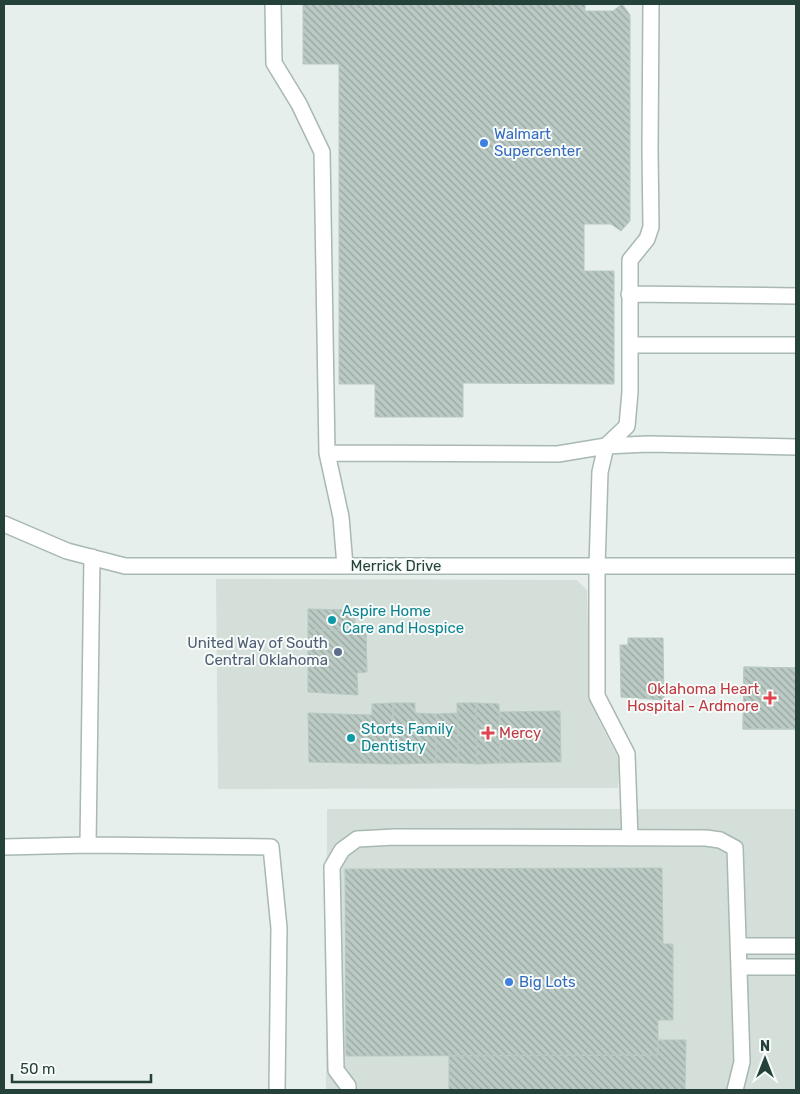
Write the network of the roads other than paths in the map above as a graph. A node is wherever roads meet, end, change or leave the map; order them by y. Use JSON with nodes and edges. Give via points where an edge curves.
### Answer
{"nodes":[{"id":1,"x":273,"y":4,"type":"edge"},
{"id":2,"x":651,"y":4,"type":"edge"},
{"id":3,"x":630,"y":294,"type":"junction"},
{"id":4,"x":796,"y":296,"type":"edge"},
{"id":5,"x":630,"y":344,"type":"junction"},
{"id":6,"x":796,"y":345,"type":"edge"},
{"id":7,"x":606,"y":446,"type":"junction"},
{"id":8,"x":796,"y":447,"type":"edge"},
{"id":9,"x":327,"y":453,"type":"junction"},
{"id":10,"x":4,"y":524,"type":"edge"},
{"id":11,"x":92,"y":558,"type":"junction"},
{"id":12,"x":345,"y":566,"type":"junction"},
{"id":13,"x":796,"y":566,"type":"edge"},
{"id":14,"x":597,"y":567,"type":"junction"},
{"id":15,"x":630,"y":838,"type":"junction"},
{"id":16,"x":88,"y":845,"type":"junction"},
{"id":17,"x":4,"y":847,"type":"edge"},
{"id":18,"x":739,"y":946,"type":"junction"},
{"id":19,"x":796,"y":946,"type":"edge"},
{"id":20,"x":740,"y":967,"type":"junction"},
{"id":21,"x":796,"y":967,"type":"edge"},
{"id":22,"x":278,"y":1090,"type":"edge"},
{"id":23,"x":348,"y":1090,"type":"edge"},
{"id":24,"x":735,"y":1090,"type":"edge"}],
"edges":[{"from":1,"to":9,"type":"street","via":[[274,64],[322,152]]},
{"from":2,"to":3,"type":"street","via":[[651,227],[647,239],[630,260]]},
{"from":3,"to":4,"type":"street"},
{"from":3,"to":5,"type":"street"},
{"from":5,"to":6,"type":"street"},
{"from":5,"to":7,"type":"street","via":[[627,426]]},
{"from":7,"to":8,"type":"street"},
{"from":7,"to":9,"type":"street","via":[[558,454]]},
{"from":7,"to":14,"type":"street","via":[[600,472]]},
{"from":9,"to":12,"type":"street","via":[[341,517]]},
{"from":10,"to":11,"type":"street","name":"Merrick Drive"},
{"from":11,"to":12,"type":"street","name":"Merrick Drive","via":[[125,566]]},
{"from":11,"to":16,"type":"street"},
{"from":12,"to":14,"type":"street","name":"Merrick Drive"},
{"from":13,"to":14,"type":"street","name":"Merrick Drive"},
{"from":14,"to":15,"type":"street","via":[[597,696],[627,754]]},
{"from":15,"to":18,"type":"street","via":[[706,838],[720,840],[735,848]]},
{"from":15,"to":23,"type":"street","via":[[395,837],[357,839],[342,850],[332,867],[336,1070]]},
{"from":16,"to":17,"type":"street"},
{"from":16,"to":22,"type":"street","via":[[271,847],[279,928]]},
{"from":18,"to":19,"type":"street"},
{"from":18,"to":20,"type":"street"},
{"from":20,"to":21,"type":"street"},
{"from":20,"to":24,"type":"street","via":[[742,1062]]}]}
